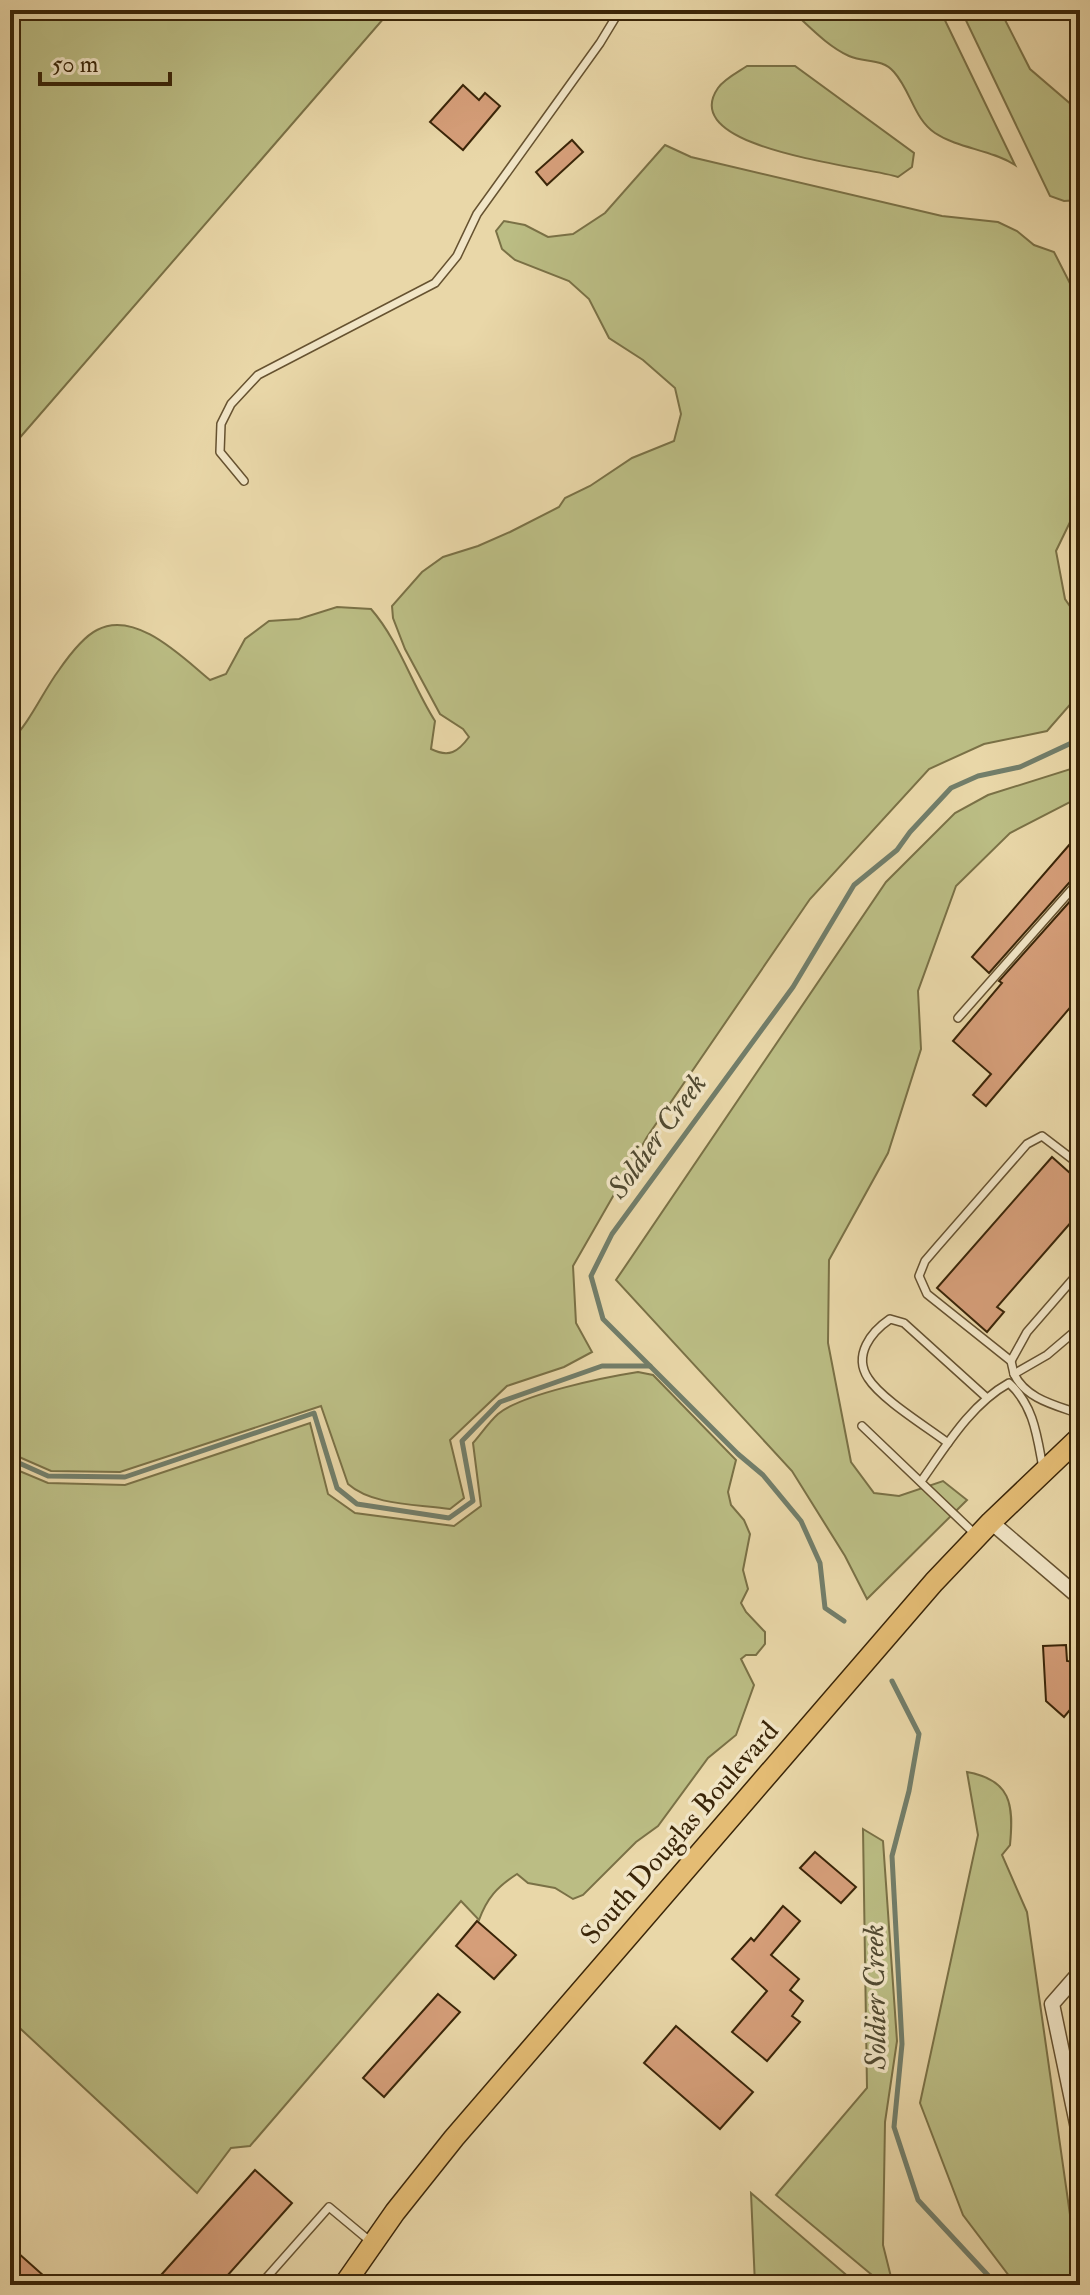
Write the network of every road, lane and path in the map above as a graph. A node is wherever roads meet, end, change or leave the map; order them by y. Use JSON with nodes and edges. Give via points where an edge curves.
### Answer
{"nodes":[{"id":1,"x":620,"y":10,"type":"edge"},
{"id":2,"x":244,"y":481,"type":"dead end"},
{"id":3,"x":1080,"y":880,"type":"edge"},
{"id":4,"x":958,"y":1018,"type":"dead end"},
{"id":5,"x":1080,"y":1165,"type":"edge"},
{"id":6,"x":1080,"y":1271,"type":"edge"},
{"id":7,"x":1080,"y":1327,"type":"edge"},
{"id":8,"x":1011,"y":1361,"type":"junction"},
{"id":9,"x":1014,"y":1374,"type":"junction"},
{"id":10,"x":1020,"y":1394,"type":"junction"},
{"id":11,"x":1032,"y":1396,"type":"junction"},
{"id":12,"x":987,"y":1398,"type":"junction"},
{"id":13,"x":1080,"y":1414,"type":"edge"},
{"id":14,"x":862,"y":1426,"type":"dead end"},
{"id":15,"x":1080,"y":1437,"type":"edge"},
{"id":16,"x":948,"y":1443,"type":"junction"},
{"id":17,"x":1044,"y":1471,"type":"junction"},
{"id":18,"x":922,"y":1480,"type":"junction"},
{"id":19,"x":984,"y":1529,"type":"junction"},
{"id":20,"x":1080,"y":1598,"type":"edge"},
{"id":21,"x":1080,"y":1972,"type":"edge"},
{"id":22,"x":1080,"y":2138,"type":"edge"},
{"id":23,"x":373,"y":2244,"type":"junction"},
{"id":24,"x":260,"y":2285,"type":"edge"},
{"id":25,"x":344,"y":2285,"type":"edge"}],
"edges":[{"from":1,"to":2,"type":"lane","via":[[435,283],[258,375],[231,404],[221,424],[220,452]]},
{"from":3,"to":4,"type":"lane"},
{"from":5,"to":8,"type":"lane","via":[[1042,1136],[1027,1144],[931,1254],[919,1276],[927,1294]]},
{"from":6,"to":8,"type":"lane","via":[[1027,1332]]},
{"from":7,"to":9,"type":"lane"},
{"from":8,"to":9,"type":"lane"},
{"from":9,"to":11,"type":"lane"},
{"from":10,"to":11,"type":"lane"},
{"from":10,"to":12,"type":"lane","via":[[1009,1383]]},
{"from":10,"to":17,"type":"lane","via":[[1032,1415]]},
{"from":11,"to":13,"type":"lane"},
{"from":12,"to":16,"type":"lane"},
{"from":12,"to":16,"type":"lane","via":[[904,1323],[890,1319],[870,1338],[863,1351],[868,1378]]},
{"from":14,"to":18,"type":"lane"},
{"from":15,"to":17,"type":"main road","name":"South Douglas Boulevard"},
{"from":16,"to":18,"type":"lane"},
{"from":17,"to":19,"type":"main road","name":"South Douglas Boulevard"},
{"from":18,"to":19,"type":"lane","via":[[947,1509]]},
{"from":19,"to":20,"type":"street"},
{"from":19,"to":23,"type":"main road","name":"South Douglas Boulevard","via":[[454,2138]]},
{"from":21,"to":22,"type":"street","via":[[1052,2004]]},
{"from":23,"to":24,"type":"lane","via":[[329,2207]]},
{"from":23,"to":25,"type":"main road","name":"South Douglas Boulevard"}]}
